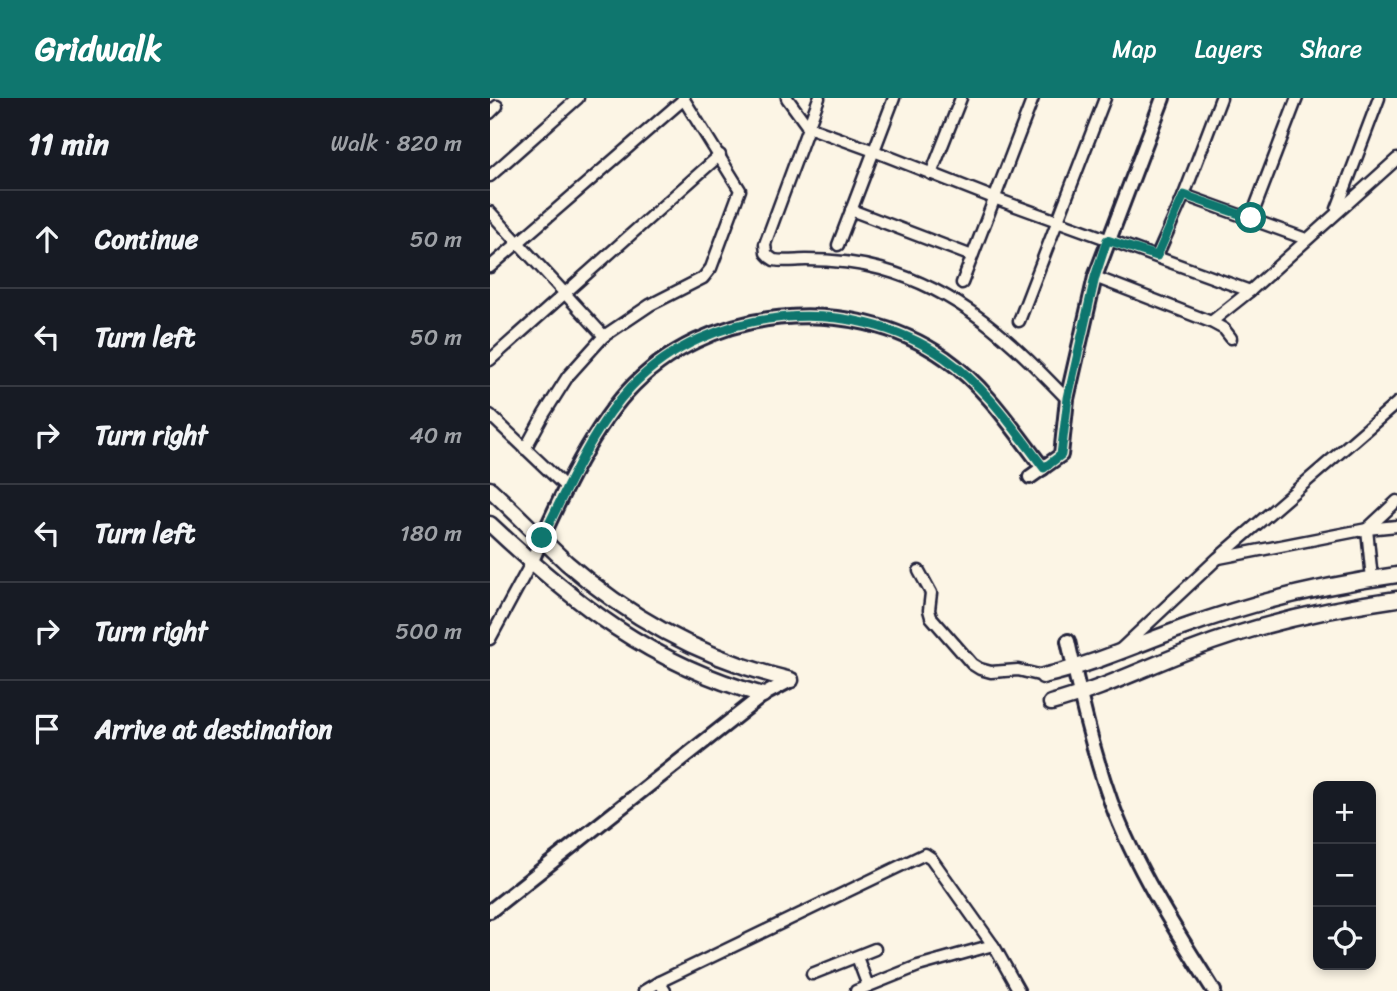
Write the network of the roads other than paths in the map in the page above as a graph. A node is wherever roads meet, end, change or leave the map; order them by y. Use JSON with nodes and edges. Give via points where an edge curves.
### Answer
{"nodes":[{"id":1,"x":578,"y":98,"type":"edge"},
{"id":2,"x":787,"y":98,"type":"edge"},
{"id":3,"x":819,"y":98,"type":"edge"},
{"id":4,"x":894,"y":98,"type":"edge"},
{"id":5,"x":961,"y":98,"type":"edge"},
{"id":6,"x":1033,"y":98,"type":"edge"},
{"id":7,"x":1105,"y":98,"type":"edge"},
{"id":8,"x":1163,"y":98,"type":"edge"},
{"id":9,"x":1221,"y":98,"type":"edge"},
{"id":10,"x":1297,"y":98,"type":"edge"},
{"id":11,"x":1379,"y":98,"type":"edge"},
{"id":12,"x":683,"y":99,"type":"edge"},
{"id":13,"x":808,"y":127,"type":"junction"},
{"id":14,"x":874,"y":150,"type":"junction"},
{"id":15,"x":720,"y":155,"type":"junction"},
{"id":16,"x":1397,"y":159,"type":"edge"},
{"id":17,"x":931,"y":174,"type":"junction"},
{"id":18,"x":490,"y":176,"type":"edge"},
{"id":19,"x":1184,"y":195,"type":"junction"},
{"id":20,"x":994,"y":198,"type":"junction"},
{"id":21,"x":851,"y":210,"type":"junction"},
{"id":22,"x":490,"y":212,"type":"edge"},
{"id":23,"x":1335,"y":212,"type":"junction"},
{"id":24,"x":1251,"y":218,"type":"junction"},
{"id":25,"x":1057,"y":221,"type":"junction"},
{"id":26,"x":1306,"y":239,"type":"junction"},
{"id":27,"x":1107,"y":240,"type":"junction"},
{"id":28,"x":517,"y":242,"type":"junction"},
{"id":29,"x":838,"y":245,"type":"dead end"},
{"id":30,"x":972,"y":256,"type":"junction"},
{"id":31,"x":1157,"y":256,"type":"junction"},
{"id":32,"x":490,"y":267,"type":"edge"},
{"id":33,"x":1095,"y":277,"type":"junction"},
{"id":34,"x":962,"y":283,"type":"dead end"},
{"id":35,"x":1250,"y":291,"type":"junction"},
{"id":36,"x":563,"y":294,"type":"junction"},
{"id":37,"x":1019,"y":321,"type":"dead end"},
{"id":38,"x":1211,"y":322,"type":"junction"},
{"id":39,"x":604,"y":337,"type":"junction"},
{"id":40,"x":1231,"y":338,"type":"dead end"},
{"id":41,"x":491,"y":358,"type":"edge"},
{"id":42,"x":1068,"y":398,"type":"junction"},
{"id":43,"x":1397,"y":403,"type":"edge"},
{"id":44,"x":490,"y":415,"type":"edge"},
{"id":45,"x":525,"y":449,"type":"junction"},
{"id":46,"x":1044,"y":468,"type":"junction"},
{"id":47,"x":1030,"y":477,"type":"dead end"},
{"id":48,"x":567,"y":488,"type":"junction"},
{"id":49,"x":490,"y":489,"type":"edge"},
{"id":50,"x":1397,"y":501,"type":"edge"},
{"id":51,"x":490,"y":524,"type":"edge"},
{"id":52,"x":1397,"y":526,"type":"edge"},
{"id":53,"x":1367,"y":530,"type":"junction"},
{"id":54,"x":542,"y":538,"type":"junction"},
{"id":55,"x":1218,"y":558,"type":"junction"},
{"id":56,"x":531,"y":563,"type":"junction"},
{"id":57,"x":919,"y":571,"type":"dead end"},
{"id":58,"x":1397,"y":575,"type":"edge"},
{"id":59,"x":1372,"y":579,"type":"junction"},
{"id":60,"x":1397,"y":599,"type":"edge"},
{"id":61,"x":490,"y":639,"type":"edge"},
{"id":62,"x":1068,"y":641,"type":"dead end"},
{"id":63,"x":1116,"y":654,"type":"junction"},
{"id":64,"x":1074,"y":669,"type":"junction"},
{"id":65,"x":1044,"y":676,"type":"joint"},
{"id":66,"x":792,"y":680,"type":"joint"},
{"id":67,"x":763,"y":695,"type":"junction"},
{"id":68,"x":1080,"y":695,"type":"junction"},
{"id":69,"x":1051,"y":703,"type":"dead end"},
{"id":70,"x":490,"y":911,"type":"edge"},
{"id":71,"x":993,"y":944,"type":"junction"},
{"id":72,"x":876,"y":949,"type":"dead end"},
{"id":73,"x":857,"y":957,"type":"junction"},
{"id":74,"x":812,"y":974,"type":"dead end"},
{"id":75,"x":662,"y":986,"type":"edge"},
{"id":76,"x":868,"y":986,"type":"junction"},
{"id":77,"x":645,"y":991,"type":"edge"},
{"id":78,"x":856,"y":991,"type":"edge"},
{"id":79,"x":1019,"y":991,"type":"edge"},
{"id":80,"x":1214,"y":991,"type":"edge"}],
"edges":[{"from":1,"to":18,"type":"street"},
{"from":2,"to":13,"type":"street"},
{"from":3,"to":13,"type":"street"},
{"from":4,"to":14,"type":"street"},
{"from":5,"to":17,"type":"street"},
{"from":6,"to":20,"type":"street"},
{"from":7,"to":25,"type":"street"},
{"from":8,"to":27,"type":"street"},
{"from":9,"to":19,"type":"street"},
{"from":10,"to":24,"type":"street"},
{"from":11,"to":23,"type":"street"},
{"from":12,"to":15,"type":"street"},
{"from":12,"to":28,"type":"street"},
{"from":13,"to":14,"type":"street"},
{"from":13,"to":42,"type":"street","via":[[765,244],[766,253],[777,260],[854,263],[929,287],[999,331]]},
{"from":14,"to":17,"type":"street"},
{"from":14,"to":21,"type":"street"},
{"from":15,"to":36,"type":"street"},
{"from":15,"to":39,"type":"street","via":[[739,193],[709,272],[631,316]]},
{"from":16,"to":23,"type":"street"},
{"from":17,"to":20,"type":"street"},
{"from":19,"to":24,"type":"street"},
{"from":19,"to":31,"type":"street"},
{"from":20,"to":25,"type":"street"},
{"from":20,"to":30,"type":"street"},
{"from":21,"to":29,"type":"street"},
{"from":21,"to":30,"type":"street"},
{"from":22,"to":28,"type":"street"},
{"from":23,"to":26,"type":"street"},
{"from":24,"to":26,"type":"street"},
{"from":25,"to":27,"type":"street"},
{"from":25,"to":37,"type":"street"},
{"from":26,"to":35,"type":"street"},
{"from":27,"to":31,"type":"street"},
{"from":27,"to":33,"type":"street"},
{"from":28,"to":32,"type":"street"},
{"from":28,"to":36,"type":"street"},
{"from":30,"to":34,"type":"street"},
{"from":31,"to":35,"type":"street"},
{"from":33,"to":38,"type":"street"},
{"from":33,"to":42,"type":"street"},
{"from":35,"to":38,"type":"street"},
{"from":36,"to":39,"type":"street"},
{"from":36,"to":41,"type":"street"},
{"from":38,"to":40,"type":"street"},
{"from":39,"to":45,"type":"street","via":[[564,382]]},
{"from":42,"to":46,"type":"street","via":[[1061,455]]},
{"from":43,"to":55,"type":"street"},
{"from":44,"to":45,"type":"street"},
{"from":45,"to":48,"type":"street"},
{"from":46,"to":47,"type":"street"},
{"from":46,"to":48,"type":"street","via":[[993,402],[945,358],[878,327],[800,316],[744,323],[667,358],[620,401]]},
{"from":48,"to":54,"type":"street"},
{"from":49,"to":54,"type":"main road"},
{"from":50,"to":53,"type":"street"},
{"from":51,"to":56,"type":"main road"},
{"from":52,"to":53,"type":"street"},
{"from":53,"to":55,"type":"street"},
{"from":53,"to":59,"type":"street"},
{"from":54,"to":56,"type":"street"},
{"from":54,"to":66,"type":"main road","via":[[610,597],[663,631],[737,664]]},
{"from":55,"to":63,"type":"street"},
{"from":56,"to":61,"type":"street"},
{"from":56,"to":67,"type":"main road","via":[[594,614],[649,649],[711,679]]},
{"from":57,"to":65,"type":"street","via":[[931,593],[931,617],[972,664],[985,671],[1018,670]]},
{"from":58,"to":59,"type":"main road"},
{"from":59,"to":63,"type":"main road","via":[[1294,592]]},
{"from":60,"to":68,"type":"main road","via":[[1266,624]]},
{"from":62,"to":64,"type":"street"},
{"from":63,"to":64,"type":"main road"},
{"from":64,"to":65,"type":"main road"},
{"from":64,"to":68,"type":"street"},
{"from":66,"to":67,"type":"street"},
{"from":67,"to":70,"type":"street"},
{"from":68,"to":69,"type":"main road"},
{"from":68,"to":80,"type":"street","via":[[1112,805],[1155,894]]},
{"from":71,"to":75,"type":"street","via":[[931,858],[922,854]]},
{"from":71,"to":76,"type":"street"},
{"from":71,"to":79,"type":"street"},
{"from":72,"to":73,"type":"street"},
{"from":73,"to":74,"type":"street"},
{"from":73,"to":76,"type":"street"},
{"from":75,"to":77,"type":"street"},
{"from":76,"to":78,"type":"street"}]}
